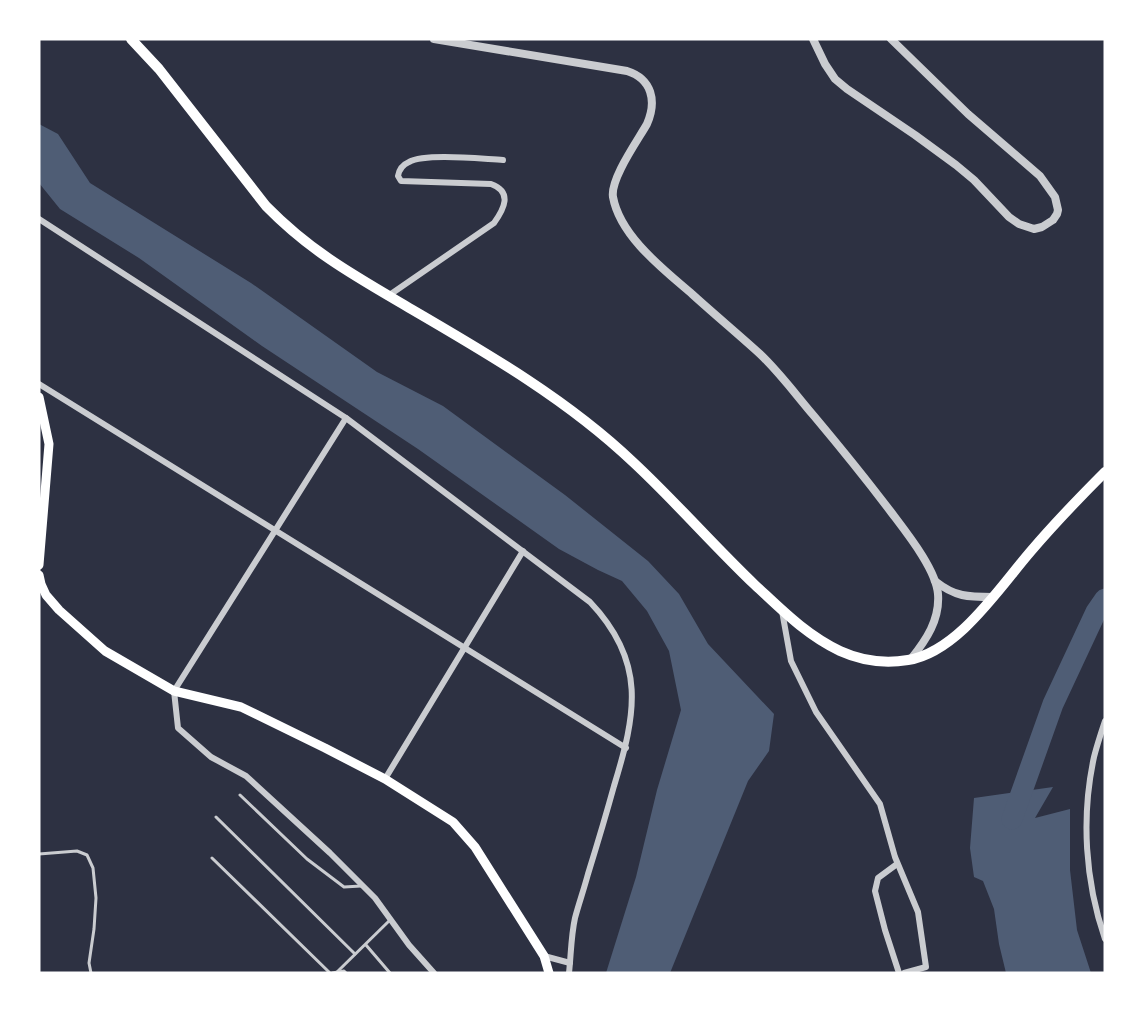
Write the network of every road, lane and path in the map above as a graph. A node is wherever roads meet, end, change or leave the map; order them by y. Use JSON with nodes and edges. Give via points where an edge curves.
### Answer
{"nodes":[{"id":1,"x":131,"y":39,"type":"edge"},
{"id":2,"x":434,"y":39,"type":"edge"},
{"id":3,"x":813,"y":39,"type":"edge"},
{"id":4,"x":891,"y":39,"type":"edge"},
{"id":5,"x":503,"y":160,"type":"dead end"},
{"id":6,"x":39,"y":219,"type":"edge"},
{"id":7,"x":388,"y":296,"type":"junction"},
{"id":8,"x":39,"y":384,"type":"edge"},
{"id":9,"x":39,"y":397,"type":"edge"},
{"id":10,"x":346,"y":418,"type":"junction"},
{"id":11,"x":42,"y":422,"type":"edge"},
{"id":12,"x":1105,"y":472,"type":"edge"},
{"id":13,"x":275,"y":530,"type":"junction"},
{"id":14,"x":523,"y":551,"type":"junction"},
{"id":15,"x":39,"y":565,"type":"edge"},
{"id":16,"x":39,"y":575,"type":"edge"},
{"id":17,"x":935,"y":580,"type":"junction"},
{"id":18,"x":993,"y":597,"type":"junction"},
{"id":19,"x":782,"y":610,"type":"junction"},
{"id":20,"x":465,"y":648,"type":"junction"},
{"id":21,"x":910,"y":660,"type":"junction"},
{"id":22,"x":174,"y":692,"type":"junction"},
{"id":23,"x":1105,"y":722,"type":"edge"},
{"id":24,"x":626,"y":748,"type":"junction"},
{"id":25,"x":385,"y":779,"type":"junction"},
{"id":26,"x":240,"y":795,"type":"dead end"},
{"id":27,"x":216,"y":817,"type":"dead end"},
{"id":28,"x":39,"y":854,"type":"edge"},
{"id":29,"x":212,"y":858,"type":"dead end"},
{"id":30,"x":897,"y":864,"type":"junction"},
{"id":31,"x":362,"y":886,"type":"junction"},
{"id":32,"x":390,"y":919,"type":"junction"},
{"id":33,"x":1105,"y":939,"type":"edge"},
{"id":34,"x":365,"y":944,"type":"junction"},
{"id":35,"x":355,"y":954,"type":"junction"},
{"id":36,"x":544,"y":956,"type":"junction"},
{"id":37,"x":570,"y":963,"type":"junction"},
{"id":38,"x":91,"y":973,"type":"edge"},
{"id":39,"x":333,"y":973,"type":"edge"},
{"id":40,"x":346,"y":973,"type":"edge"},
{"id":41,"x":390,"y":973,"type":"edge"},
{"id":42,"x":434,"y":973,"type":"edge"},
{"id":43,"x":549,"y":973,"type":"edge"},
{"id":44,"x":569,"y":973,"type":"edge"},
{"id":45,"x":899,"y":973,"type":"edge"},
{"id":46,"x":904,"y":973,"type":"edge"}],
"edges":[{"from":1,"to":7,"type":"main road","via":[[285,226],[331,261]]},
{"from":2,"to":17,"type":"street","via":[[627,71],[645,81],[651,93],[651,115],[613,187],[622,220],[651,259],[779,373],[910,537]]},
{"from":3,"to":4,"type":"street","via":[[835,79],[956,165],[1009,217],[1034,229],[1053,220],[1057,214],[1055,197],[1040,176],[968,114]]},
{"from":5,"to":7,"type":"street","via":[[419,159],[402,167],[398,176],[401,181],[498,186],[505,204],[494,223]]},
{"from":6,"to":10,"type":"street"},
{"from":7,"to":19,"type":"main road","via":[[579,415],[634,462]]},
{"from":8,"to":13,"type":"street"},
{"from":9,"to":11,"type":"main road"},
{"from":10,"to":13,"type":"street"},
{"from":10,"to":14,"type":"street"},
{"from":11,"to":15,"type":"main road","via":[[49,444]]},
{"from":12,"to":18,"type":"main road"},
{"from":13,"to":20,"type":"street"},
{"from":13,"to":22,"type":"street"},
{"from":14,"to":20,"type":"street"},
{"from":14,"to":24,"type":"street","via":[[590,602],[616,636],[632,687]]},
{"from":16,"to":22,"type":"main road","via":[[46,595],[59,610],[105,651]]},
{"from":17,"to":18,"type":"street","via":[[963,596]]},
{"from":17,"to":21,"type":"street","via":[[938,613]]},
{"from":18,"to":21,"type":"main road","via":[[947,644]]},
{"from":19,"to":21,"type":"main road","via":[[806,631],[855,657],[883,662]]},
{"from":19,"to":30,"type":"street","via":[[791,661],[816,712],[880,804]]},
{"from":20,"to":24,"type":"street"},
{"from":20,"to":25,"type":"street"},
{"from":22,"to":25,"type":"main road","via":[[241,708]]},
{"from":22,"to":31,"type":"street","via":[[178,728],[211,757],[246,777]]},
{"from":23,"to":33,"type":"street","via":[[1094,755],[1086,826],[1089,872]]},
{"from":24,"to":37,"type":"street","via":[[575,919]]},
{"from":25,"to":36,"type":"main road","via":[[453,822],[468,838]]},
{"from":26,"to":31,"type":"lane","via":[[307,859],[345,887]]},
{"from":27,"to":35,"type":"lane"},
{"from":28,"to":38,"type":"lane","via":[[76,851],[87,855],[93,868],[96,898]]},
{"from":29,"to":39,"type":"lane"},
{"from":30,"to":45,"type":"street","via":[[878,878],[875,891]]},
{"from":30,"to":46,"type":"street","via":[[918,912],[926,967]]},
{"from":31,"to":32,"type":"street"},
{"from":32,"to":34,"type":"lane"},
{"from":32,"to":42,"type":"street"},
{"from":34,"to":35,"type":"lane"},
{"from":34,"to":41,"type":"lane"},
{"from":35,"to":39,"type":"lane"},
{"from":36,"to":37,"type":"street"},
{"from":36,"to":43,"type":"main road"},
{"from":37,"to":44,"type":"street"},
{"from":39,"to":40,"type":"lane"}]}
